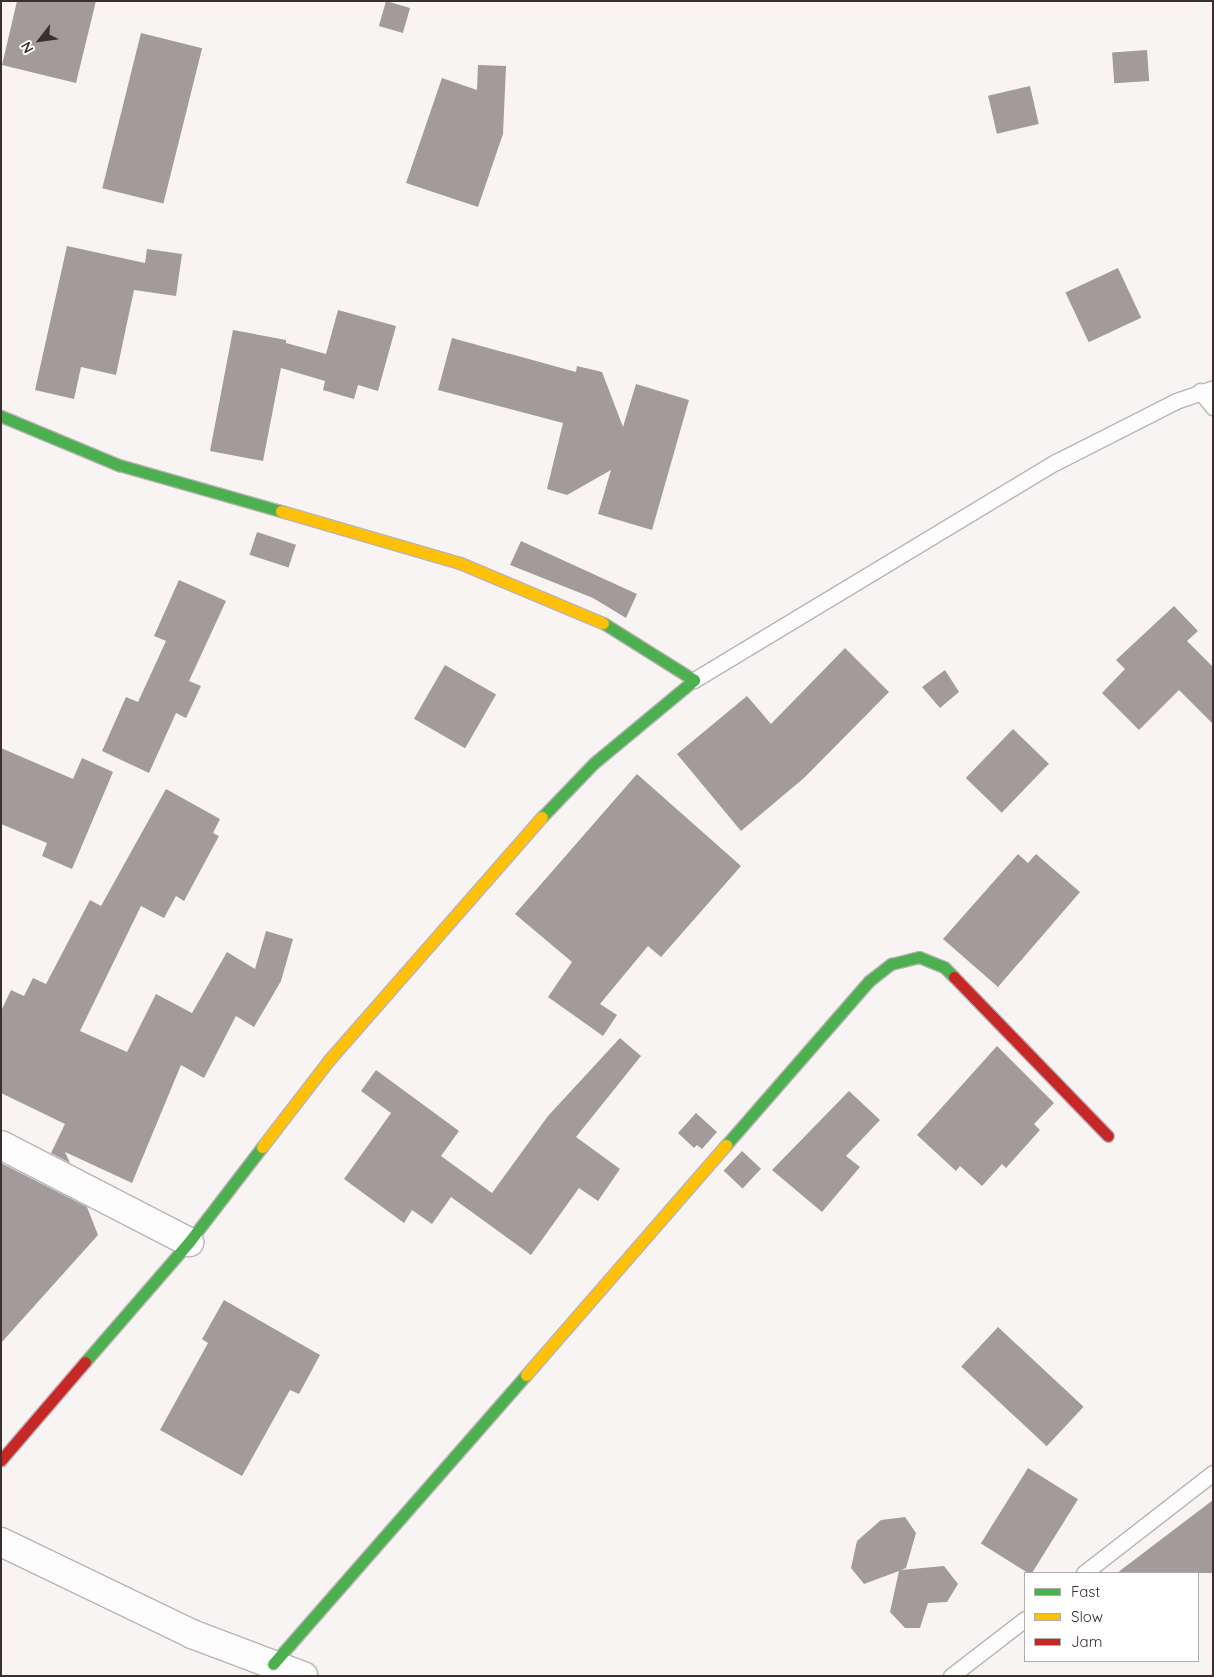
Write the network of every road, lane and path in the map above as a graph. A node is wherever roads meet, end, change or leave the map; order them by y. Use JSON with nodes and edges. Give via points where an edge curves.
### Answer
{"nodes":[{"id":1,"x":1206,"y":390,"type":"edge"},
{"id":2,"x":1213,"y":407,"type":"edge"},
{"id":3,"x":1,"y":416,"type":"edge"},
{"id":4,"x":694,"y":680,"type":"junction"},
{"id":5,"x":1108,"y":1136,"type":"dead end"},
{"id":6,"x":1,"y":1145,"type":"edge"},
{"id":7,"x":189,"y":1242,"type":"junction"},
{"id":8,"x":1,"y":1460,"type":"edge"},
{"id":9,"x":1213,"y":1473,"type":"edge"},
{"id":10,"x":1,"y":1542,"type":"edge"},
{"id":11,"x":1085,"y":1572,"type":"edge"},
{"id":12,"x":1024,"y":1620,"type":"edge"},
{"id":13,"x":273,"y":1664,"type":"junction"},
{"id":14,"x":303,"y":1676,"type":"edge"},
{"id":15,"x":951,"y":1676,"type":"edge"}],
"edges":[{"from":1,"to":2,"type":"lane"},
{"from":1,"to":4,"type":"lane","via":[[1056,462]]},
{"from":3,"to":4,"type":"street","via":[[120,465],[460,564],[587,613]]},
{"from":4,"to":7,"type":"street","via":[[594,763],[510,848],[329,1060]]},
{"from":5,"to":13,"type":"street","via":[[944,967],[919,957],[891,964],[869,981]]},
{"from":6,"to":7,"type":"street"},
{"from":7,"to":8,"type":"street"},
{"from":9,"to":11,"type":"lane"},
{"from":10,"to":13,"type":"street","via":[[192,1634]]},
{"from":12,"to":15,"type":"lane"},
{"from":13,"to":14,"type":"street"}]}
